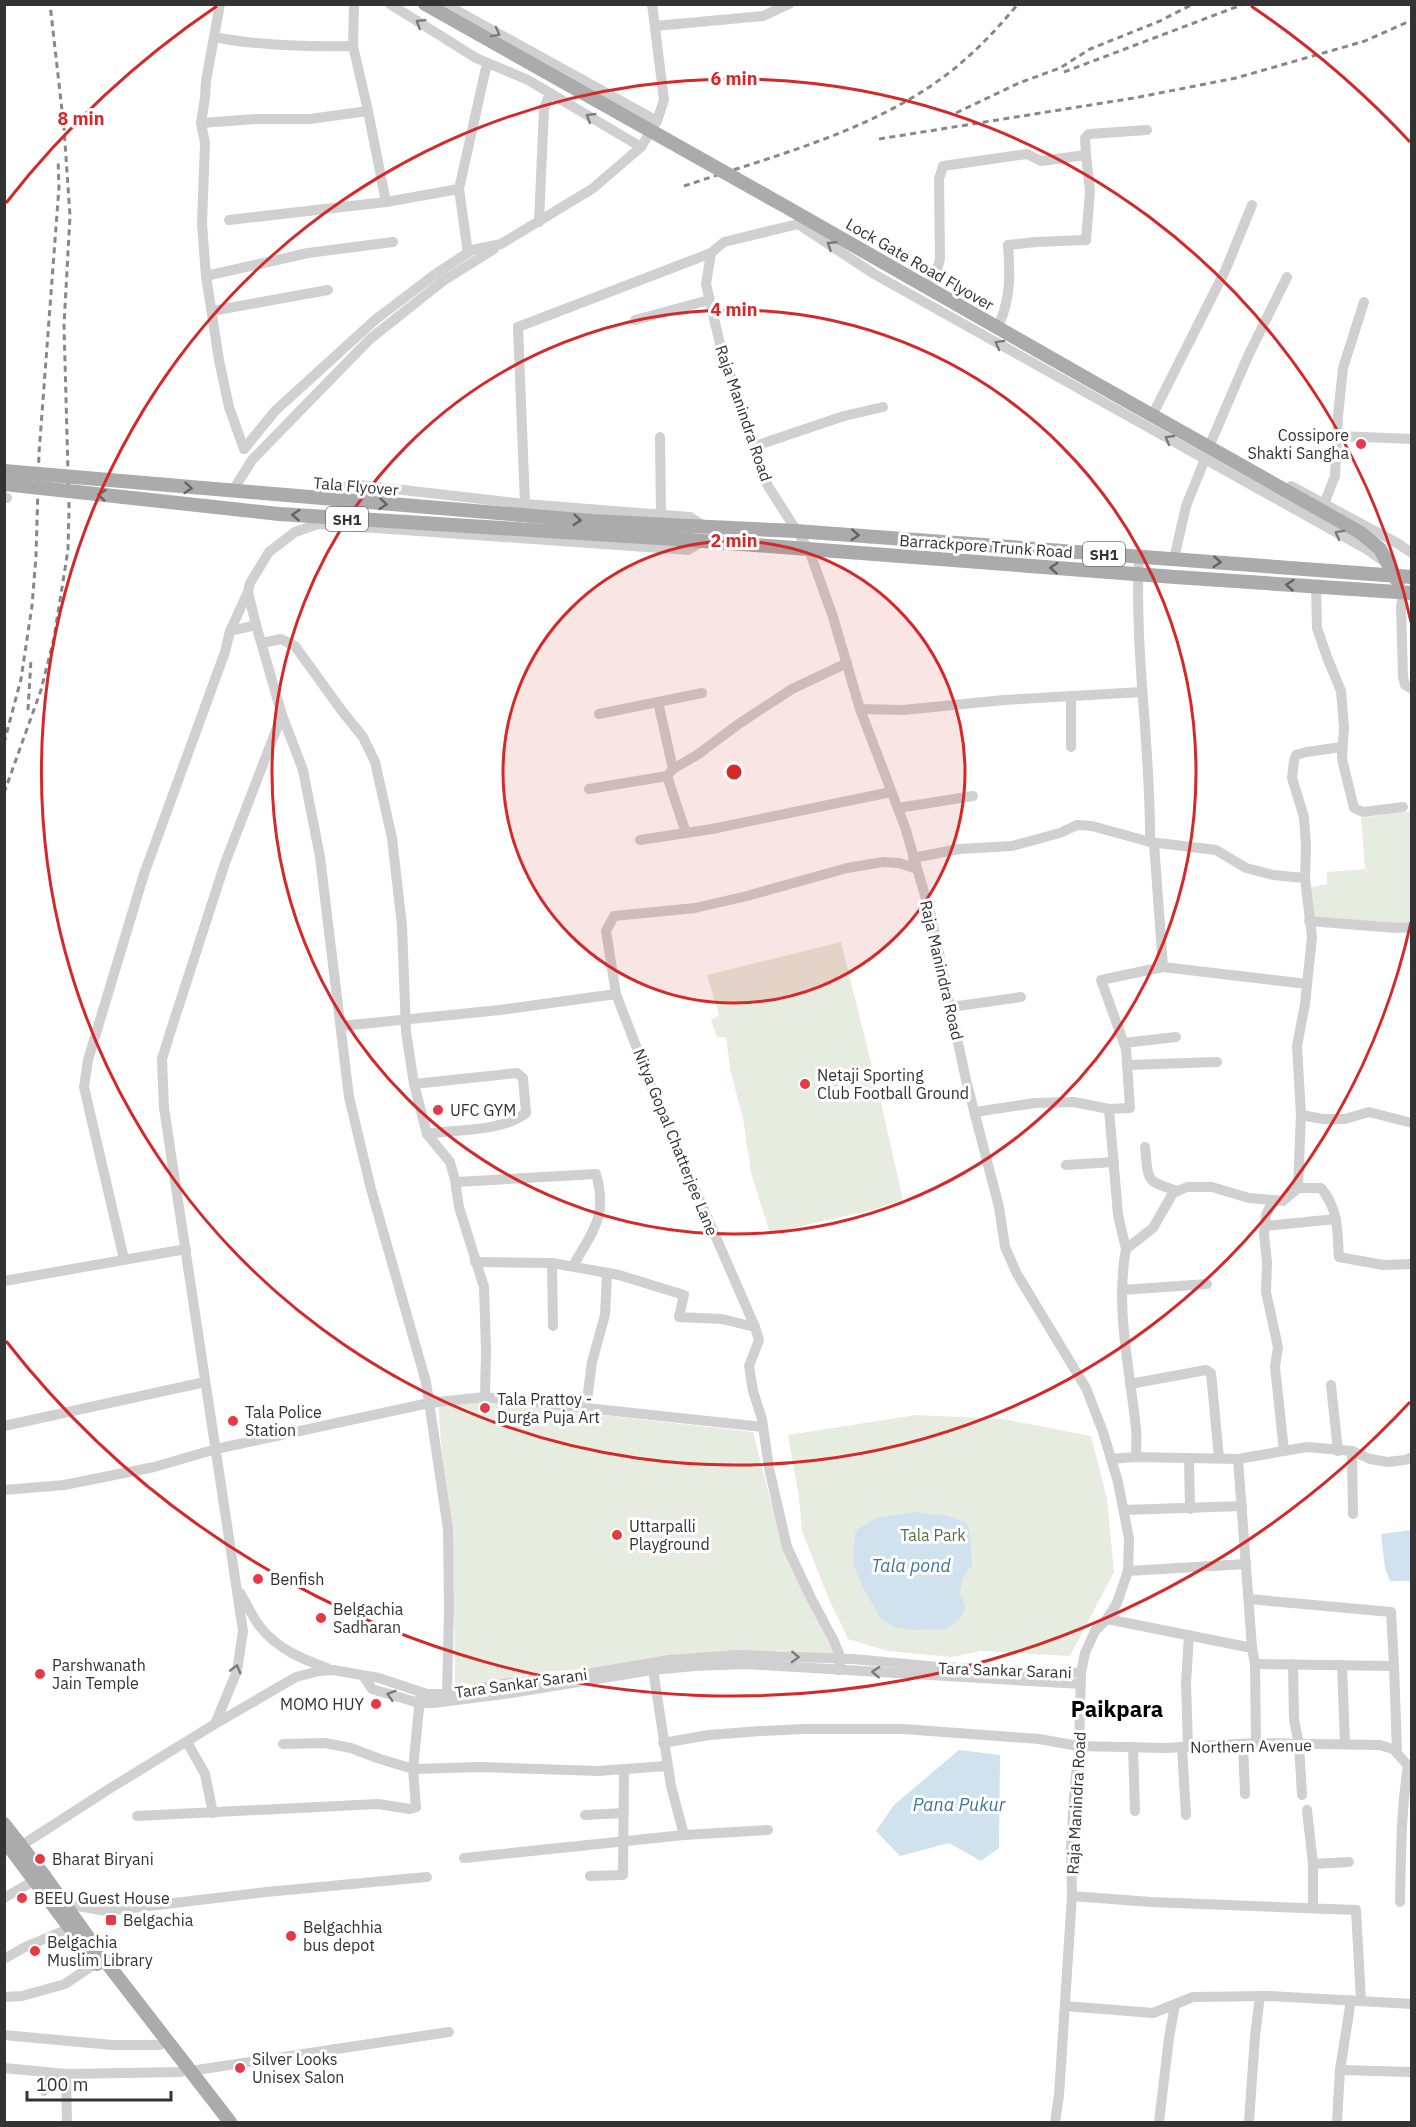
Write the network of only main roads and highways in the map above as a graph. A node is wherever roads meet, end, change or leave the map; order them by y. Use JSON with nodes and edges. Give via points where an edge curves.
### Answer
{"nodes":[{"id":1,"x":424,"y":4,"type":"edge"},
{"id":2,"x":4,"y":471,"type":"edge"},
{"id":3,"x":5,"y":493,"type":"edge"},
{"id":4,"x":697,"y":534,"type":"junction"},
{"id":5,"x":1392,"y":571,"type":"junction"},
{"id":6,"x":1412,"y":577,"type":"edge"},
{"id":7,"x":1407,"y":593,"type":"edge"},
{"id":8,"x":5,"y":1824,"type":"edge"},
{"id":9,"x":13,"y":1845,"type":"edge"},
{"id":10,"x":61,"y":1907,"type":"junction"},
{"id":11,"x":75,"y":1926,"type":"junction"},
{"id":12,"x":185,"y":2071,"type":"junction"},
{"id":13,"x":219,"y":2122,"type":"edge"},
{"id":14,"x":230,"y":2122,"type":"edge"}],
"edges":[{"from":1,"to":5,"type":"main road","name":"Lock Gate Road Flyover","bridge":true,"via":[[1361,533],[1374,543]]},
{"from":2,"to":4,"type":"main road","name":"Tala Flyover","one_way":true,"bridge":true},
{"from":4,"to":3,"type":"main road","name":"Tala Flyover","number":"SH1","one_way":true,"bridge":true,"via":[[279,514]]},
{"from":4,"to":5,"type":"main road","name":"Barrackpore Trunk Road","number":"SH1","one_way":true,"via":[[796,531]]},
{"from":7,"to":4,"type":"main road","name":"Barrackpore Trunk Road","number":"SH1","one_way":true,"via":[[809,550]]},
{"from":5,"to":6,"type":"main road","name":"Barrackpore Trunk Road","number":"SH1"},
{"from":5,"to":7,"type":"main road","name":"Lock Gate Road Flyover"},
{"from":8,"to":9,"type":"main road"},
{"from":9,"to":10,"type":"main road"},
{"from":9,"to":10,"type":"main road","via":[[35,1880]]},
{"from":10,"to":11,"type":"main road"},
{"from":11,"to":12,"type":"main road"},
{"from":11,"to":12,"type":"main road","via":[[96,1963],[159,2045]]},
{"from":12,"to":13,"type":"main road"},
{"from":12,"to":14,"type":"main road"}]}
